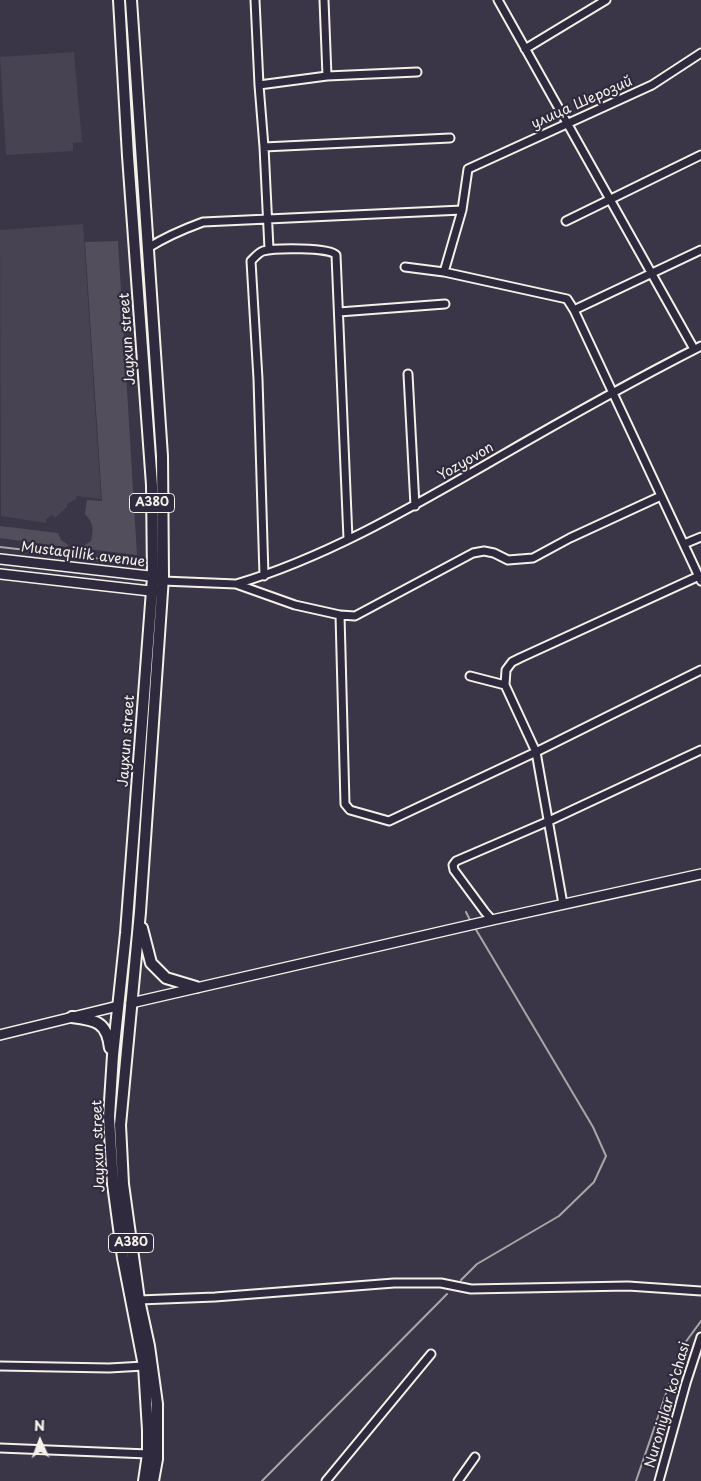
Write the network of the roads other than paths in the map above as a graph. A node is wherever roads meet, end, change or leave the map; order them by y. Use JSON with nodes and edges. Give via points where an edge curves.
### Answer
{"nodes":[{"id":1,"x":119,"y":0,"type":"edge"},
{"id":2,"x":131,"y":0,"type":"edge"},
{"id":3,"x":256,"y":0,"type":"edge"},
{"id":4,"x":324,"y":0,"type":"edge"},
{"id":5,"x":498,"y":0,"type":"edge"},
{"id":6,"x":606,"y":0,"type":"edge"},
{"id":7,"x":525,"y":49,"type":"junction"},
{"id":8,"x":701,"y":52,"type":"edge"},
{"id":9,"x":417,"y":72,"type":"dead end"},
{"id":10,"x":327,"y":76,"type":"junction"},
{"id":11,"x":259,"y":85,"type":"junction"},
{"id":12,"x":567,"y":124,"type":"junction"},
{"id":13,"x":450,"y":138,"type":"dead end"},
{"id":14,"x":264,"y":146,"type":"junction"},
{"id":15,"x":701,"y":155,"type":"edge"},
{"id":16,"x":610,"y":200,"type":"junction"},
{"id":17,"x":462,"y":210,"type":"junction"},
{"id":18,"x":267,"y":219,"type":"junction"},
{"id":19,"x":566,"y":221,"type":"dead end"},
{"id":20,"x":148,"y":248,"type":"junction"},
{"id":21,"x":269,"y":249,"type":"junction"},
{"id":22,"x":701,"y":250,"type":"edge"},
{"id":23,"x":405,"y":267,"type":"dead end"},
{"id":24,"x":444,"y":272,"type":"junction"},
{"id":25,"x":652,"y":274,"type":"junction"},
{"id":26,"x":445,"y":304,"type":"dead end"},
{"id":27,"x":574,"y":310,"type":"junction"},
{"id":28,"x":339,"y":312,"type":"junction"},
{"id":29,"x":699,"y":348,"type":"edge"},
{"id":30,"x":408,"y":374,"type":"dead end"},
{"id":31,"x":612,"y":392,"type":"junction"},
{"id":32,"x":660,"y":496,"type":"junction"},
{"id":33,"x":415,"y":506,"type":"junction"},
{"id":34,"x":701,"y":537,"type":"edge"},
{"id":35,"x":348,"y":539,"type":"junction"},
{"id":36,"x":684,"y":544,"type":"junction"},
{"id":37,"x":0,"y":559,"type":"edge"},
{"id":38,"x":0,"y":574,"type":"edge"},
{"id":39,"x":264,"y":576,"type":"junction"},
{"id":40,"x":160,"y":578,"type":"junction"},
{"id":41,"x":700,"y":578,"type":"edge"},
{"id":42,"x":236,"y":584,"type":"junction"},
{"id":43,"x":151,"y":592,"type":"junction"},
{"id":44,"x":162,"y":593,"type":"junction"},
{"id":45,"x":340,"y":615,"type":"junction"},
{"id":46,"x":701,"y":670,"type":"edge"},
{"id":47,"x":470,"y":676,"type":"dead end"},
{"id":48,"x":504,"y":685,"type":"junction"},
{"id":49,"x":701,"y":750,"type":"edge"},
{"id":50,"x":536,"y":752,"type":"junction"},
{"id":51,"x":549,"y":821,"type":"junction"},
{"id":52,"x":701,"y":874,"type":"edge"},
{"id":53,"x":563,"y":904,"type":"junction"},
{"id":54,"x":140,"y":912,"type":"junction"},
{"id":55,"x":492,"y":920,"type":"junction"},
{"id":56,"x":196,"y":987,"type":"junction"},
{"id":57,"x":131,"y":1003,"type":"junction"},
{"id":58,"x":118,"y":1006,"type":"junction"},
{"id":59,"x":72,"y":1017,"type":"junction"},
{"id":60,"x":0,"y":1035,"type":"edge"},
{"id":61,"x":112,"y":1078,"type":"junction"},
{"id":62,"x":701,"y":1291,"type":"edge"},
{"id":63,"x":139,"y":1300,"type":"junction"},
{"id":64,"x":701,"y":1337,"type":"edge"},
{"id":65,"x":431,"y":1354,"type":"dead end"},
{"id":66,"x":0,"y":1366,"type":"edge"},
{"id":67,"x":144,"y":1366,"type":"junction"},
{"id":68,"x":0,"y":1448,"type":"edge"},
{"id":69,"x":148,"y":1454,"type":"junction"},
{"id":70,"x":475,"y":1457,"type":"dead end"},
{"id":71,"x":144,"y":1481,"type":"edge"},
{"id":72,"x":153,"y":1481,"type":"edge"},
{"id":73,"x":326,"y":1481,"type":"edge"},
{"id":74,"x":458,"y":1481,"type":"edge"},
{"id":75,"x":659,"y":1481,"type":"edge"}],
"edges":[{"from":1,"to":40,"type":"highway","name":"Jayxun street","number":"A380"},
{"from":2,"to":20,"type":"highway","name":"Jayxun street","number":"A380"},
{"from":3,"to":11,"type":"street"},
{"from":4,"to":10,"type":"street"},
{"from":5,"to":7,"type":"street"},
{"from":6,"to":7,"type":"street"},
{"from":7,"to":12,"type":"street"},
{"from":8,"to":12,"type":"street","name":"улица Шерозий","via":[[652,85]]},
{"from":9,"to":10,"type":"street"},
{"from":10,"to":11,"type":"street"},
{"from":11,"to":14,"type":"street"},
{"from":12,"to":16,"type":"street"},
{"from":12,"to":17,"type":"street","name":"улица Шерозий","via":[[468,168]]},
{"from":13,"to":14,"type":"street"},
{"from":14,"to":18,"type":"street"},
{"from":15,"to":16,"type":"street"},
{"from":16,"to":19,"type":"street"},
{"from":16,"to":25,"type":"street"},
{"from":17,"to":18,"type":"street"},
{"from":17,"to":24,"type":"street"},
{"from":18,"to":20,"type":"street","via":[[203,222]]},
{"from":18,"to":21,"type":"street"},
{"from":20,"to":40,"type":"highway","name":"Jayxun street","number":"A380","via":[[162,456]]},
{"from":21,"to":28,"type":"street","via":[[334,252]]},
{"from":21,"to":39,"type":"street","via":[[251,261]]},
{"from":22,"to":25,"type":"street"},
{"from":23,"to":24,"type":"street"},
{"from":24,"to":27,"type":"street","via":[[562,297]]},
{"from":25,"to":27,"type":"street"},
{"from":25,"to":29,"type":"street"},
{"from":26,"to":28,"type":"street"},
{"from":27,"to":31,"type":"street"},
{"from":28,"to":35,"type":"street"},
{"from":29,"to":31,"type":"street","name":"Yozyovon"},
{"from":30,"to":33,"type":"street"},
{"from":31,"to":32,"type":"street"},
{"from":31,"to":33,"type":"street","name":"Yozyovon"},
{"from":32,"to":36,"type":"street"},
{"from":32,"to":45,"type":"street","via":[[533,558],[508,560],[484,551],[473,554],[355,616]]},
{"from":33,"to":35,"type":"street","name":"Yozyovon"},
{"from":34,"to":36,"type":"street"},
{"from":35,"to":39,"type":"street","name":"Yozyovon"},
{"from":36,"to":41,"type":"street"},
{"from":37,"to":40,"type":"main road","name":"Mustaqillik avenue"},
{"from":38,"to":43,"type":"main road","name":"Mustaqillik avenue"},
{"from":39,"to":42,"type":"street","name":"Yozyovon"},
{"from":40,"to":42,"type":"street"},
{"from":40,"to":43,"type":"highway","name":"Jayxun street","number":"A380"},
{"from":40,"to":44,"type":"highway","name":"Jayxun street","number":"A380"},
{"from":41,"to":48,"type":"street","via":[[512,662],[506,670]]},
{"from":42,"to":45,"type":"street","via":[[295,605]]},
{"from":43,"to":44,"type":"main road","name":"Mustaqillik avenue"},
{"from":43,"to":58,"type":"highway","name":"Jayxun street","number":"A380","via":[[134,837]]},
{"from":44,"to":54,"type":"highway","name":"Jayxun street","number":"A380"},
{"from":45,"to":50,"type":"street","via":[[345,804],[350,810],[389,821]]},
{"from":46,"to":50,"type":"street"},
{"from":47,"to":48,"type":"street"},
{"from":48,"to":50,"type":"street"},
{"from":49,"to":51,"type":"street"},
{"from":50,"to":51,"type":"street"},
{"from":51,"to":53,"type":"street"},
{"from":51,"to":55,"type":"street","via":[[453,865]]},
{"from":52,"to":53,"type":"main road"},
{"from":53,"to":55,"type":"main road"},
{"from":54,"to":56,"type":"highway","via":[[151,962],[166,978]]},
{"from":54,"to":57,"type":"highway","name":"Jayxun street","number":"A380"},
{"from":55,"to":56,"type":"main road"},
{"from":56,"to":57,"type":"main road"},
{"from":57,"to":58,"type":"street"},
{"from":57,"to":63,"type":"highway","name":"Jayxun street","number":"A380","via":[[120,1125],[123,1184]]},
{"from":58,"to":59,"type":"main road"},
{"from":58,"to":61,"type":"highway","name":"Jayxun street","number":"A380"},
{"from":59,"to":60,"type":"main road"},
{"from":59,"to":61,"type":"highway","via":[[90,1019],[102,1025],[108,1034]]},
{"from":61,"to":67,"type":"highway","name":"Jayxun street","number":"A380","via":[[109,1117],[113,1184],[123,1258]]},
{"from":62,"to":63,"type":"street","via":[[628,1286],[471,1289],[441,1283],[394,1283]]},
{"from":63,"to":72,"type":"highway","name":"Jayxun street","number":"A380","via":[[157,1404],[157,1459]]},
{"from":64,"to":75,"type":"street","name":"Nuroniylar ko'chasi"},
{"from":65,"to":73,"type":"street"},
{"from":66,"to":67,"type":"street"},
{"from":67,"to":69,"type":"highway","name":"Jayxun street","number":"A380"},
{"from":68,"to":69,"type":"street"},
{"from":69,"to":71,"type":"highway","name":"Jayxun street","number":"A380"},
{"from":70,"to":74,"type":"street"}]}
